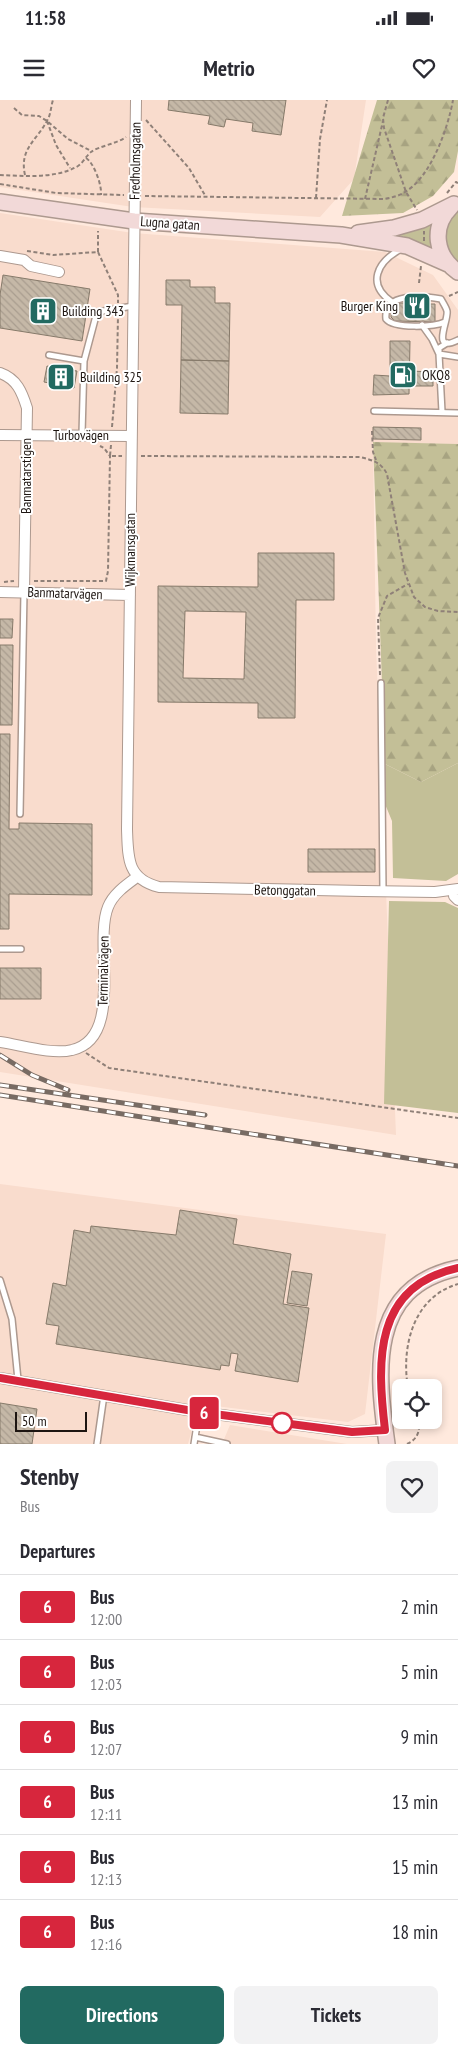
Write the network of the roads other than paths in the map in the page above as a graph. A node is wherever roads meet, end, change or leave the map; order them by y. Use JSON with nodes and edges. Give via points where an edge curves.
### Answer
{"nodes":[{"id":1,"x":136,"y":100,"type":"edge"},
{"id":2,"x":0,"y":202,"type":"edge"},
{"id":3,"x":456,"y":202,"type":"edge"},
{"id":4,"x":134,"y":221,"type":"junction"},
{"id":5,"x":341,"y":235,"type":"junction"},
{"id":6,"x":407,"y":246,"type":"junction"},
{"id":7,"x":0,"y":256,"type":"edge"},
{"id":8,"x":453,"y":268,"type":"edge"},
{"id":9,"x":58,"y":272,"type":"dead end"},
{"id":10,"x":458,"y":283,"type":"edge"},
{"id":11,"x":392,"y":302,"type":"junction"},
{"id":12,"x":133,"y":306,"type":"junction"},
{"id":13,"x":445,"y":322,"type":"junction"},
{"id":14,"x":422,"y":325,"type":"junction"},
{"id":15,"x":458,"y":340,"type":"edge"},
{"id":16,"x":447,"y":343,"type":"junction"},
{"id":17,"x":49,"y":354,"type":"dead end"},
{"id":18,"x":439,"y":354,"type":"junction"},
{"id":19,"x":458,"y":357,"type":"edge"},
{"id":20,"x":84,"y":360,"type":"junction"},
{"id":21,"x":0,"y":373,"type":"edge"},
{"id":22,"x":374,"y":411,"type":"dead end"},
{"id":23,"x":442,"y":412,"type":"junction"},
{"id":24,"x":458,"y":413,"type":"edge"},
{"id":25,"x":0,"y":434,"type":"edge"},
{"id":26,"x":82,"y":434,"type":"junction"},
{"id":27,"x":26,"y":435,"type":"junction"},
{"id":28,"x":131,"y":436,"type":"junction"},
{"id":29,"x":24,"y":586,"type":"junction"},
{"id":30,"x":0,"y":592,"type":"edge"},
{"id":31,"x":130,"y":595,"type":"junction"},
{"id":32,"x":381,"y":683,"type":"road end"},
{"id":33,"x":20,"y":814,"type":"dead end"},
{"id":34,"x":137,"y":877,"type":"junction"},
{"id":35,"x":383,"y":891,"type":"junction"},
{"id":36,"x":457,"y":893,"type":"edge"},
{"id":37,"x":0,"y":949,"type":"edge"},
{"id":38,"x":21,"y":949,"type":"dead end"},
{"id":39,"x":0,"y":1042,"type":"edge"},
{"id":40,"x":458,"y":1268,"type":"edge"},
{"id":41,"x":0,"y":1280,"type":"edge"},
{"id":42,"x":0,"y":1378,"type":"edge"},
{"id":43,"x":18,"y":1380,"type":"junction"},
{"id":44,"x":104,"y":1395,"type":"junction"},
{"id":45,"x":199,"y":1412,"type":"junction"},
{"id":46,"x":195,"y":1437,"type":"junction"},
{"id":47,"x":386,"y":1437,"type":"edge"},
{"id":48,"x":97,"y":1444,"type":"edge"},
{"id":49,"x":194,"y":1444,"type":"edge"},
{"id":50,"x":227,"y":1444,"type":"edge"}],
"edges":[{"from":1,"to":4,"type":"street","name":"Fredholmsgatan"},
{"from":2,"to":4,"type":"main road","name":"Lugna gatan"},
{"from":3,"to":5,"type":"main road","name":"Lugna gatan","via":[[422,220],[394,228]]},
{"from":3,"to":8,"type":"main road","via":[[445,212],[437,234],[442,256]]},
{"from":4,"to":5,"type":"main road","name":"Lugna gatan"},
{"from":4,"to":12,"type":"street","name":"Wijkmansgatan"},
{"from":5,"to":6,"type":"main road","name":"Lugna gatan"},
{"from":6,"to":8,"type":"main road","name":"Lugna gatan"},
{"from":6,"to":11,"type":"lane","via":[[388,258],[376,280],[383,296]]},
{"from":7,"to":9,"type":"street","via":[[24,260],[31,266]]},
{"from":8,"to":10,"type":"main road"},
{"from":11,"to":13,"type":"lane","via":[[412,298],[442,299],[447,311]]},
{"from":11,"to":14,"type":"lane","via":[[385,312],[388,322]]},
{"from":12,"to":20,"type":"lane","via":[[96,312]]},
{"from":12,"to":28,"type":"street","name":"Wijkmansgatan"},
{"from":13,"to":14,"type":"lane"},
{"from":13,"to":16,"type":"lane","via":[[442,335]]},
{"from":14,"to":18,"type":"lane"},
{"from":15,"to":16,"type":"lane"},
{"from":16,"to":18,"type":"lane","via":[[440,348]]},
{"from":17,"to":20,"type":"lane"},
{"from":18,"to":19,"type":"lane"},
{"from":18,"to":23,"type":"lane"},
{"from":20,"to":26,"type":"lane"},
{"from":21,"to":27,"type":"street","name":"Banmatarstigen","via":[[19,386],[27,408]]},
{"from":22,"to":23,"type":"lane"},
{"from":23,"to":24,"type":"lane"},
{"from":25,"to":27,"type":"street","name":"Turbovägen"},
{"from":26,"to":27,"type":"street","name":"Turbovägen"},
{"from":26,"to":28,"type":"street","name":"Turbovägen"},
{"from":27,"to":29,"type":"street","name":"Banmatarstigen"},
{"from":28,"to":31,"type":"street","name":"Wijkmansgatan"},
{"from":29,"to":30,"type":"street","name":"Banmatarvägen"},
{"from":29,"to":31,"type":"street","name":"Banmatarvägen"},
{"from":29,"to":33,"type":"lane"},
{"from":31,"to":34,"type":"street","name":"Wijkmansgatan","via":[[127,829],[131,866]]},
{"from":32,"to":35,"type":"lane"},
{"from":34,"to":35,"type":"street","name":"Betonggatan","via":[[146,884],[160,887]]},
{"from":34,"to":39,"type":"street","name":"Terminalvägen","via":[[111,901],[104,919],[104,1002],[94,1037],[72,1051]]},
{"from":35,"to":36,"type":"street","name":"Betonggatan"},
{"from":37,"to":38,"type":"lane"},
{"from":40,"to":47,"type":"main road","via":[[432,1276],[416,1286],[386,1326],[380,1367]]},
{"from":41,"to":43,"type":"lane","via":[[12,1319]]},
{"from":42,"to":43,"type":"street"},
{"from":43,"to":44,"type":"street"},
{"from":44,"to":45,"type":"street"},
{"from":44,"to":48,"type":"lane"},
{"from":45,"to":46,"type":"lane"},
{"from":45,"to":47,"type":"street"},
{"from":46,"to":49,"type":"lane"},
{"from":46,"to":50,"type":"lane"}]}
